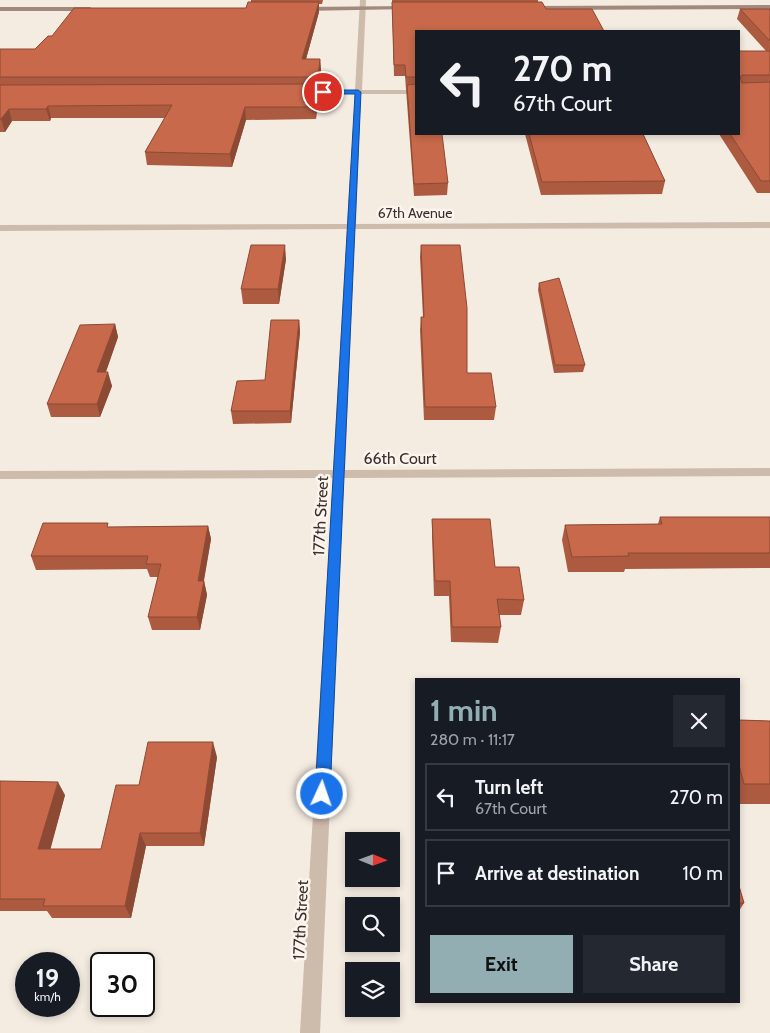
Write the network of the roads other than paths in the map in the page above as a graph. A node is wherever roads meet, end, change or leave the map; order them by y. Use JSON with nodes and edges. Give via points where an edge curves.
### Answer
{"nodes":[{"id":1,"x":363,"y":4,"type":"edge"},
{"id":2,"x":770,"y":7,"type":"edge"},
{"id":3,"x":419,"y":8,"type":"edge"},
{"id":4,"x":521,"y":8,"type":"edge"},
{"id":5,"x":101,"y":9,"type":"edge"},
{"id":6,"x":293,"y":9,"type":"edge"},
{"id":7,"x":0,"y":10,"type":"edge"},
{"id":8,"x":290,"y":92,"type":"edge"},
{"id":9,"x":358,"y":92,"type":"junction"},
{"id":10,"x":415,"y":92,"type":"edge"},
{"id":11,"x":770,"y":225,"type":"edge"},
{"id":12,"x":352,"y":227,"type":"junction"},
{"id":13,"x":0,"y":228,"type":"edge"},
{"id":14,"x":770,"y":472,"type":"edge"},
{"id":15,"x":339,"y":474,"type":"junction"},
{"id":16,"x":0,"y":475,"type":"edge"},
{"id":17,"x":310,"y":1033,"type":"edge"}],
"edges":[{"from":1,"to":3,"type":"street"},
{"from":1,"to":6,"type":"street"},
{"from":1,"to":9,"type":"street","name":"177th Street"},
{"from":2,"to":4,"type":"street"},
{"from":5,"to":7,"type":"street"},
{"from":8,"to":9,"type":"street"},
{"from":9,"to":10,"type":"street"},
{"from":9,"to":12,"type":"street","name":"177th Street"},
{"from":11,"to":12,"type":"street","name":"67th Avenue"},
{"from":12,"to":13,"type":"street","name":"67th Avenue"},
{"from":12,"to":15,"type":"street","name":"177th Street"},
{"from":14,"to":15,"type":"street","name":"66th Court"},
{"from":15,"to":16,"type":"street","name":"66th Court"},
{"from":15,"to":17,"type":"street","name":"177th Street"}]}
